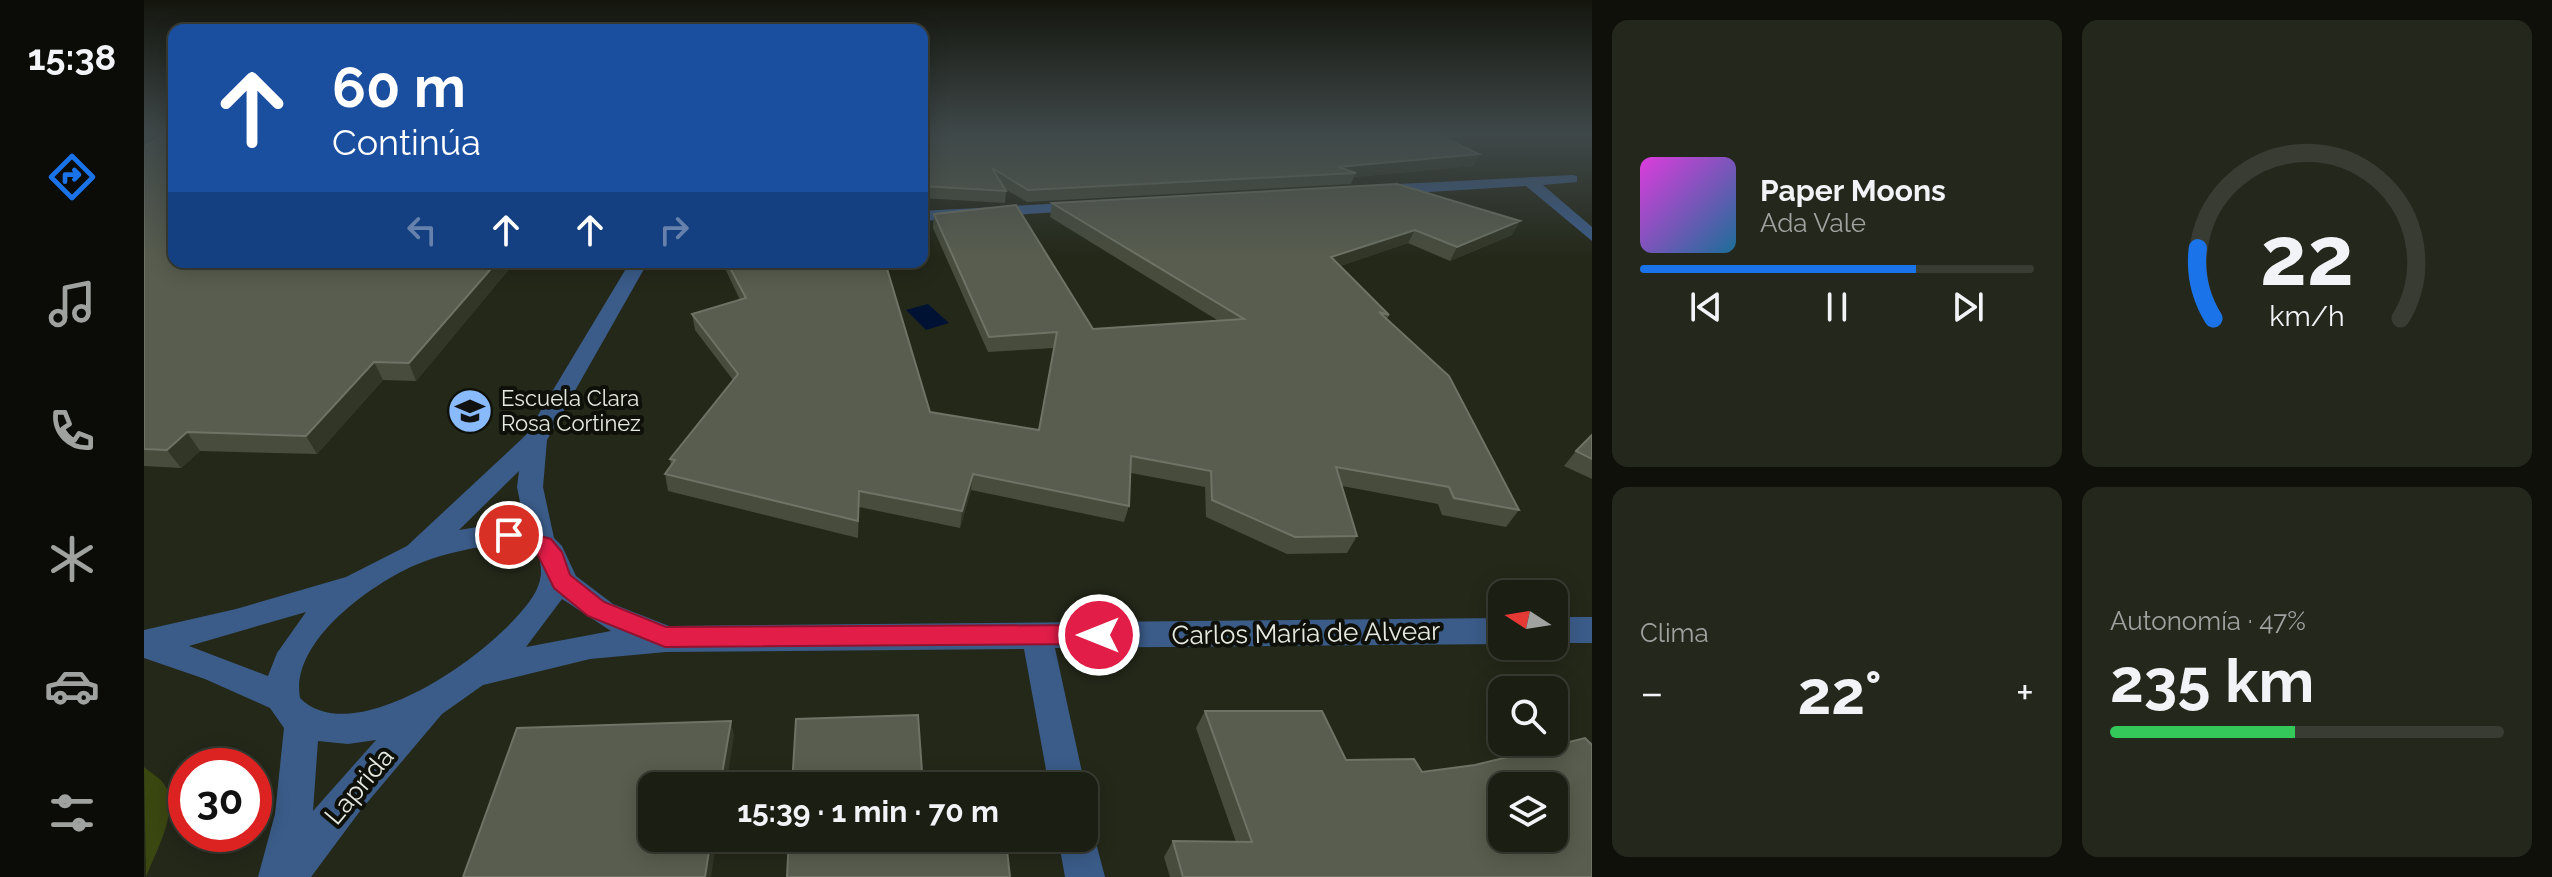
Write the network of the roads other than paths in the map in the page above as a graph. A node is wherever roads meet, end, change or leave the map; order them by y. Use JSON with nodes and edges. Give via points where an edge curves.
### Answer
{"nodes":[{"id":1,"x":1572,"y":179,"type":"dead end"},
{"id":2,"x":1529,"y":181,"type":"junction"},
{"id":3,"x":1358,"y":191,"type":"edge"},
{"id":4,"x":1093,"y":206,"type":"edge"},
{"id":5,"x":928,"y":216,"type":"edge"},
{"id":6,"x":1592,"y":236,"type":"edge"},
{"id":7,"x":635,"y":268,"type":"edge"},
{"id":8,"x":535,"y":440,"type":"junction"},
{"id":9,"x":548,"y":558,"type":"junction"},
{"id":10,"x":403,"y":561,"type":"junction"},
{"id":11,"x":365,"y":580,"type":"junction"},
{"id":12,"x":1568,"y":630,"type":"edge"},
{"id":13,"x":1592,"y":630,"type":"edge"},
{"id":14,"x":1488,"y":631,"type":"edge"},
{"id":15,"x":1037,"y":635,"type":"junction"},
{"id":16,"x":679,"y":639,"type":"junction"},
{"id":17,"x":144,"y":644,"type":"edge"},
{"id":18,"x":478,"y":672,"type":"junction"},
{"id":19,"x":437,"y":699,"type":"junction"},
{"id":20,"x":293,"y":709,"type":"junction"},
{"id":21,"x":1064,"y":772,"type":"edge"},
{"id":22,"x":1080,"y":852,"type":"edge"},
{"id":23,"x":278,"y":877,"type":"edge"},
{"id":24,"x":286,"y":877,"type":"edge"},
{"id":25,"x":1085,"y":877,"type":"edge"}],
"edges":[{"from":1,"to":2,"type":"street"},
{"from":2,"to":3,"type":"street"},
{"from":2,"to":6,"type":"street"},
{"from":4,"to":5,"type":"street"},
{"from":7,"to":8,"type":"street"},
{"from":8,"to":9,"type":"street","via":[[530,487]]},
{"from":8,"to":10,"type":"street","via":[[470,506]]},
{"from":9,"to":10,"type":"street","via":[[520,536],[472,536]]},
{"from":9,"to":16,"type":"street","name":"Carlos María de Alvear","via":[[577,596],[616,620]]},
{"from":9,"to":18,"type":"street","via":[[552,586],[530,621]]},
{"from":10,"to":11,"type":"street"},
{"from":11,"to":17,"type":"street","via":[[273,612]]},
{"from":11,"to":20,"type":"street","name":"Laprida","via":[[331,605],[295,649],[286,668]]},
{"from":12,"to":13,"type":"street"},
{"from":14,"to":15,"type":"street","name":"Carlos María de Alvear"},
{"from":15,"to":16,"type":"street","name":"Carlos María de Alvear"},
{"from":15,"to":21,"type":"street"},
{"from":16,"to":18,"type":"street","name":"Carlos María de Alvear","via":[[590,646]]},
{"from":17,"to":20,"type":"street","via":[[215,668]]},
{"from":18,"to":19,"type":"street"},
{"from":19,"to":20,"type":"street","via":[[390,721],[361,727],[333,728]]},
{"from":19,"to":24,"type":"street","name":"Laprida","via":[[376,764]]},
{"from":20,"to":23,"type":"street","name":"Laprida","via":[[296,799]]},
{"from":22,"to":25,"type":"street"}]}
